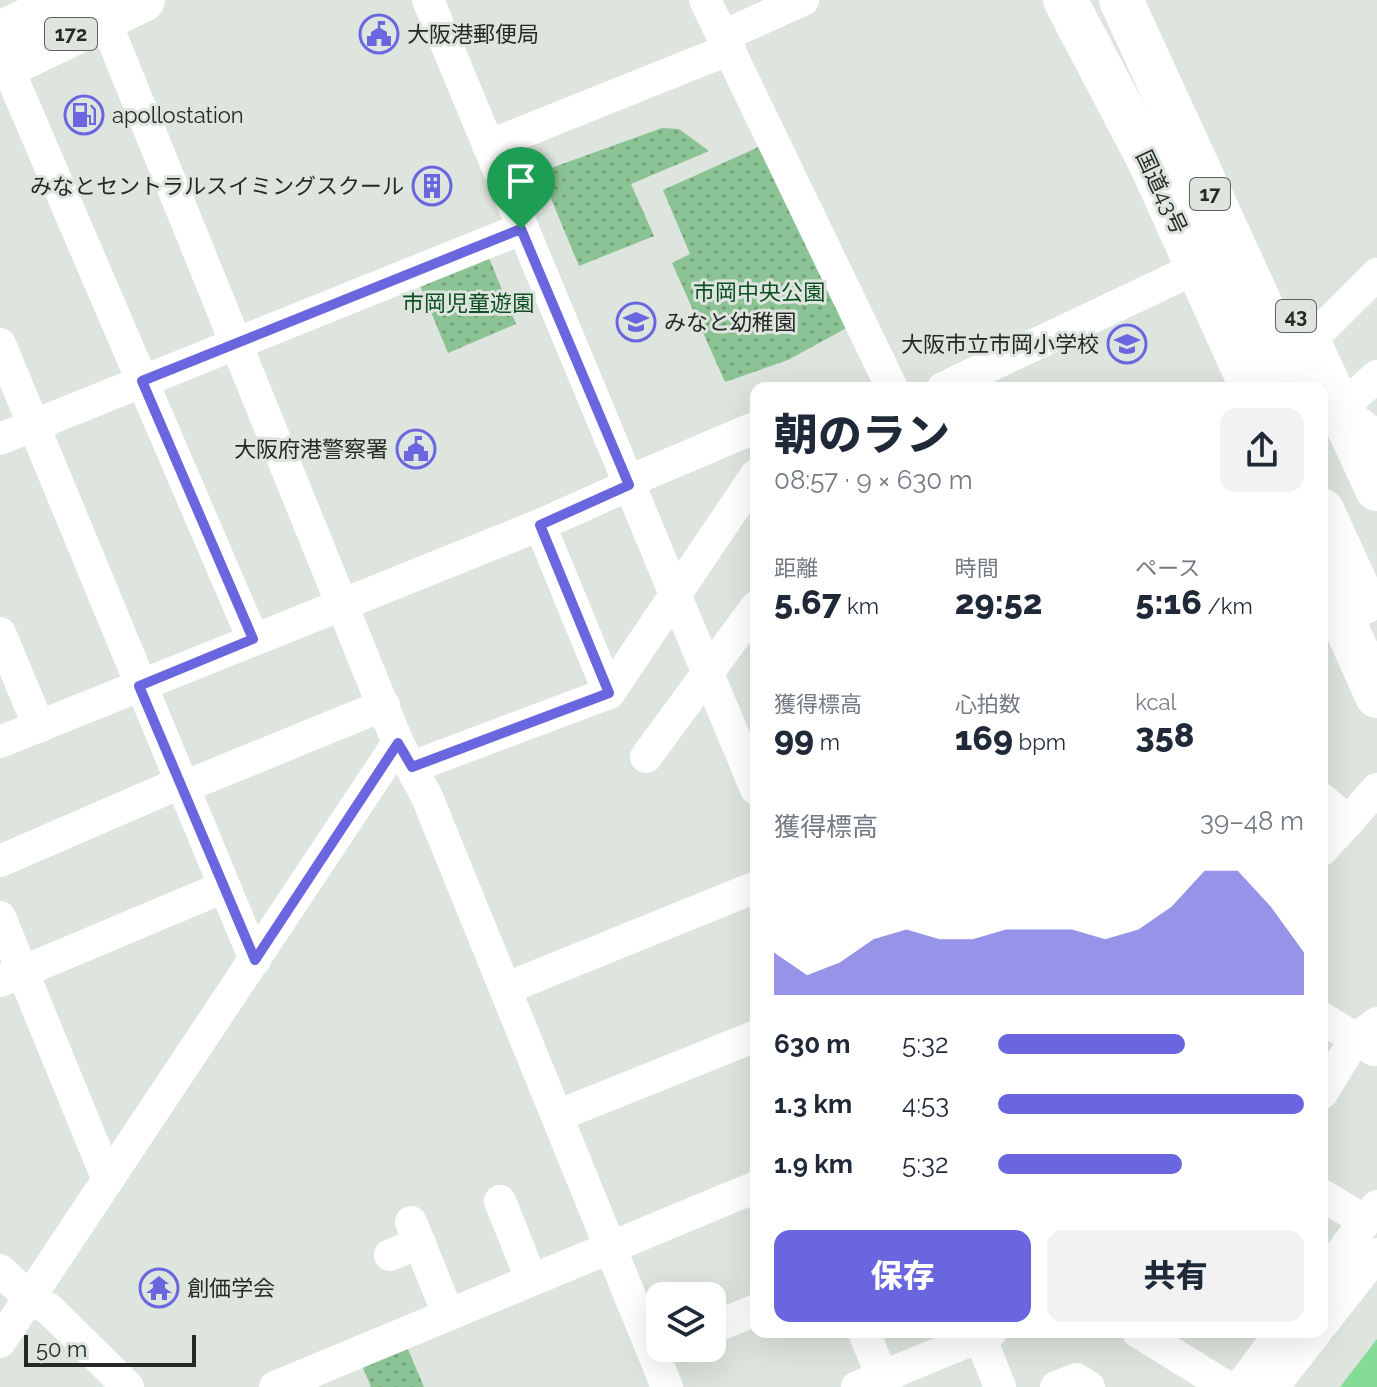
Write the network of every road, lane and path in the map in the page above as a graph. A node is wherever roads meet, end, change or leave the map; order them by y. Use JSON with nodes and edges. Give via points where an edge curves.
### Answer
{"nodes":[{"id":1,"x":143,"y":0,"type":"edge"},
{"id":2,"x":428,"y":0,"type":"edge"},
{"id":3,"x":705,"y":0,"type":"edge"},
{"id":4,"x":803,"y":0,"type":"edge"},
{"id":5,"x":1065,"y":0,"type":"edge"},
{"id":6,"x":1088,"y":0,"type":"edge"},
{"id":7,"x":1121,"y":0,"type":"edge"},
{"id":8,"x":1143,"y":0,"type":"edge"},
{"id":9,"x":86,"y":6,"type":"edge"},
{"id":10,"x":726,"y":42,"type":"junction"},
{"id":11,"x":2,"y":56,"type":"edge"},
{"id":12,"x":488,"y":146,"type":"junction"},
{"id":13,"x":1210,"y":146,"type":"junction"},
{"id":14,"x":521,"y":229,"type":"junction"},
{"id":15,"x":1191,"y":270,"type":"junction"},
{"id":16,"x":1377,"y":274,"type":"edge"},
{"id":17,"x":238,"y":341,"type":"junction"},
{"id":18,"x":1309,"y":342,"type":"junction"},
{"id":19,"x":0,"y":344,"type":"edge"},
{"id":20,"x":1377,"y":376,"type":"edge"},
{"id":21,"x":142,"y":381,"type":"junction"},
{"id":22,"x":889,"y":382,"type":"edge"},
{"id":23,"x":956,"y":382,"type":"edge"},
{"id":24,"x":1236,"y":382,"type":"edge"},
{"id":25,"x":1249,"y":382,"type":"edge"},
{"id":26,"x":1263,"y":382,"type":"edge"},
{"id":27,"x":1296,"y":382,"type":"edge"},
{"id":28,"x":1313,"y":382,"type":"edge"},
{"id":29,"x":1319,"y":382,"type":"edge"},
{"id":30,"x":1328,"y":407,"type":"edge"},
{"id":31,"x":1328,"y":411,"type":"edge"},
{"id":32,"x":1328,"y":414,"type":"edge"},
{"id":33,"x":1328,"y":416,"type":"edge"},
{"id":34,"x":1328,"y":418,"type":"edge"},
{"id":35,"x":34,"y":425,"type":"junction"},
{"id":36,"x":750,"y":430,"type":"edge"},
{"id":37,"x":1377,"y":436,"type":"edge"},
{"id":38,"x":0,"y":439,"type":"edge"},
{"id":39,"x":628,"y":483,"type":"junction"},
{"id":40,"x":750,"y":484,"type":"edge"},
{"id":41,"x":1377,"y":489,"type":"edge"},
{"id":42,"x":1377,"y":522,"type":"edge"},
{"id":43,"x":1328,"y":523,"type":"edge"},
{"id":44,"x":540,"y":525,"type":"junction"},
{"id":45,"x":1328,"y":555,"type":"edge"},
{"id":46,"x":1377,"y":557,"type":"edge"},
{"id":47,"x":1328,"y":586,"type":"edge"},
{"id":48,"x":675,"y":599,"type":"junction"},
{"id":49,"x":343,"y":601,"type":"junction"},
{"id":50,"x":750,"y":615,"type":"edge"},
{"id":51,"x":1377,"y":629,"type":"edge"},
{"id":52,"x":0,"y":633,"type":"edge"},
{"id":53,"x":253,"y":639,"type":"junction"},
{"id":54,"x":1377,"y":665,"type":"edge"},
{"id":55,"x":706,"y":673,"type":"junction"},
{"id":56,"x":139,"y":686,"type":"junction"},
{"id":57,"x":609,"y":693,"type":"junction"},
{"id":58,"x":1377,"y":696,"type":"edge"},
{"id":59,"x":384,"y":705,"type":"junction"},
{"id":60,"x":39,"y":727,"type":"junction"},
{"id":61,"x":746,"y":740,"type":"edge"},
{"id":62,"x":0,"y":742,"type":"edge"},
{"id":63,"x":405,"y":755,"type":"junction"},
{"id":64,"x":646,"y":757,"type":"dead end"},
{"id":65,"x":750,"y":760,"type":"edge"},
{"id":66,"x":180,"y":783,"type":"junction"},
{"id":67,"x":1377,"y":789,"type":"edge"},
{"id":68,"x":1328,"y":804,"type":"edge"},
{"id":69,"x":1348,"y":822,"type":"junction"},
{"id":70,"x":1328,"y":844,"type":"edge"},
{"id":71,"x":0,"y":861,"type":"edge"},
{"id":72,"x":224,"y":887,"type":"junction"},
{"id":73,"x":750,"y":889,"type":"edge"},
{"id":74,"x":0,"y":917,"type":"edge"},
{"id":75,"x":255,"y":960,"type":"junction"},
{"id":76,"x":12,"y":976,"type":"edge"},
{"id":77,"x":507,"y":988,"type":"junction"},
{"id":78,"x":1328,"y":1020,"type":"edge"},
{"id":79,"x":750,"y":1038,"type":"edge"},
{"id":80,"x":1370,"y":1038,"type":"edge"},
{"id":81,"x":1328,"y":1086,"type":"edge"},
{"id":82,"x":557,"y":1116,"type":"junction"},
{"id":83,"x":108,"y":1180,"type":"junction"},
{"id":84,"x":750,"y":1189,"type":"edge"},
{"id":85,"x":1328,"y":1197,"type":"edge"},
{"id":86,"x":500,"y":1201,"type":"dead end"},
{"id":87,"x":1371,"y":1214,"type":"edge"},
{"id":88,"x":610,"y":1246,"type":"junction"},
{"id":89,"x":1377,"y":1254,"type":"edge"},
{"id":90,"x":390,"y":1255,"type":"dead end"},
{"id":91,"x":0,"y":1270,"type":"edge"},
{"id":92,"x":1328,"y":1270,"type":"edge"},
{"id":93,"x":531,"y":1279,"type":"junction"},
{"id":94,"x":30,"y":1299,"type":"junction"},
{"id":95,"x":750,"y":1312,"type":"edge"},
{"id":96,"x":448,"y":1314,"type":"junction"},
{"id":97,"x":1328,"y":1316,"type":"edge"},
{"id":98,"x":726,"y":1322,"type":"edge"},
{"id":99,"x":646,"y":1324,"type":"edge"},
{"id":100,"x":865,"y":1338,"type":"edge"},
{"id":101,"x":974,"y":1338,"type":"edge"},
{"id":102,"x":984,"y":1338,"type":"edge"},
{"id":103,"x":1148,"y":1338,"type":"edge"},
{"id":104,"x":1277,"y":1338,"type":"edge"},
{"id":105,"x":1311,"y":1338,"type":"edge"},
{"id":106,"x":0,"y":1342,"type":"edge"},
{"id":107,"x":661,"y":1362,"type":"edge"},
{"id":108,"x":875,"y":1384,"type":"edge"},
{"id":109,"x":128,"y":1387,"type":"edge"},
{"id":110,"x":275,"y":1387,"type":"edge"},
{"id":111,"x":667,"y":1387,"type":"edge"},
{"id":112,"x":1000,"y":1387,"type":"edge"},
{"id":113,"x":1056,"y":1387,"type":"edge"},
{"id":114,"x":1089,"y":1387,"type":"edge"},
{"id":115,"x":1227,"y":1387,"type":"edge"},
{"id":116,"x":1240,"y":1387,"type":"edge"},
{"id":117,"x":1273,"y":1387,"type":"edge"}],
"edges":[{"from":1,"to":9,"type":"highway","number":"172"},
{"from":2,"to":12,"type":"street"},
{"from":3,"to":10,"type":"street"},
{"from":4,"to":10,"type":"street"},
{"from":5,"to":15,"type":"highway","name":"国道43号","via":[[1150,162]]},
{"from":6,"to":26,"type":"highway","number":"17"},
{"from":7,"to":27,"type":"highway","number":"17"},
{"from":8,"to":13,"type":"highway","number":"43"},
{"from":9,"to":11,"type":"highway","number":"172"},
{"from":9,"to":17,"type":"street"},
{"from":10,"to":12,"type":"street"},
{"from":10,"to":22,"type":"street"},
{"from":11,"to":21,"type":"street"},
{"from":12,"to":14,"type":"street"},
{"from":13,"to":18,"type":"highway","number":"43"},
{"from":13,"to":28,"type":"highway","number":"43"},
{"from":14,"to":17,"type":"street"},
{"from":14,"to":39,"type":"street"},
{"from":15,"to":23,"type":"street"},
{"from":15,"to":24,"type":"highway"},
{"from":15,"to":25,"type":"highway","name":"国道43号"},
{"from":16,"to":18,"type":"street"},
{"from":17,"to":21,"type":"street"},
{"from":17,"to":49,"type":"street"},
{"from":18,"to":29,"type":"highway","number":"43"},
{"from":19,"to":35,"type":"street"},
{"from":20,"to":30,"type":"street"},
{"from":21,"to":35,"type":"street"},
{"from":21,"to":53,"type":"street"},
{"from":31,"to":37,"type":"street"},
{"from":32,"to":41,"type":"highway","number":"43"},
{"from":33,"to":42,"type":"highway","number":"43"},
{"from":34,"to":46,"type":"highway"},
{"from":35,"to":38,"type":"street"},
{"from":35,"to":56,"type":"street"},
{"from":36,"to":39,"type":"street"},
{"from":39,"to":44,"type":"street"},
{"from":39,"to":48,"type":"street"},
{"from":40,"to":48,"type":"street"},
{"from":43,"to":51,"type":"highway"},
{"from":44,"to":49,"type":"street"},
{"from":44,"to":57,"type":"street"},
{"from":45,"to":54,"type":"highway"},
{"from":47,"to":58,"type":"highway"},
{"from":48,"to":55,"type":"street"},
{"from":48,"to":57,"type":"street"},
{"from":49,"to":53,"type":"street"},
{"from":49,"to":59,"type":"street"},
{"from":50,"to":55,"type":"street"},
{"from":52,"to":60,"type":"street"},
{"from":53,"to":56,"type":"street"},
{"from":55,"to":61,"type":"street"},
{"from":55,"to":64,"type":"street"},
{"from":56,"to":60,"type":"street"},
{"from":56,"to":66,"type":"street"},
{"from":57,"to":63,"type":"street"},
{"from":59,"to":63,"type":"street"},
{"from":59,"to":66,"type":"street","via":[[191,784]]},
{"from":60,"to":62,"type":"street"},
{"from":61,"to":65,"type":"street"},
{"from":63,"to":75,"type":"street"},
{"from":63,"to":77,"type":"street"},
{"from":66,"to":71,"type":"street"},
{"from":66,"to":72,"type":"street"},
{"from":67,"to":69,"type":"street"},
{"from":68,"to":69,"type":"street"},
{"from":69,"to":70,"type":"street"},
{"from":72,"to":75,"type":"street"},
{"from":72,"to":76,"type":"street"},
{"from":73,"to":77,"type":"street"},
{"from":74,"to":76,"type":"street"},
{"from":75,"to":83,"type":"street"},
{"from":76,"to":83,"type":"street"},
{"from":77,"to":82,"type":"street"},
{"from":78,"to":80,"type":"street"},
{"from":79,"to":82,"type":"street"},
{"from":80,"to":81,"type":"street"},
{"from":82,"to":88,"type":"street"},
{"from":83,"to":94,"type":"street"},
{"from":84,"to":88,"type":"street"},
{"from":85,"to":87,"type":"street"},
{"from":86,"to":93,"type":"street"},
{"from":87,"to":92,"type":"street"},
{"from":88,"to":93,"type":"street"},
{"from":88,"to":99,"type":"street"},
{"from":89,"to":97,"type":"street"},
{"from":90,"to":96,"type":"street","via":[[415,1232]]},
{"from":91,"to":94,"type":"street"},
{"from":93,"to":96,"type":"street"},
{"from":94,"to":106,"type":"street"},
{"from":94,"to":109,"type":"street","via":[[49,1309]]},
{"from":95,"to":98,"type":"street"},
{"from":96,"to":110,"type":"street"},
{"from":100,"to":108,"type":"street"},
{"from":101,"to":108,"type":"street"},
{"from":102,"to":112,"type":"street"},
{"from":103,"to":115,"type":"street"},
{"from":104,"to":116,"type":"street"},
{"from":105,"to":117,"type":"street"},
{"from":107,"to":111,"type":"street"},
{"from":113,"to":114,"type":"street","via":[[1076,1379]]}]}
